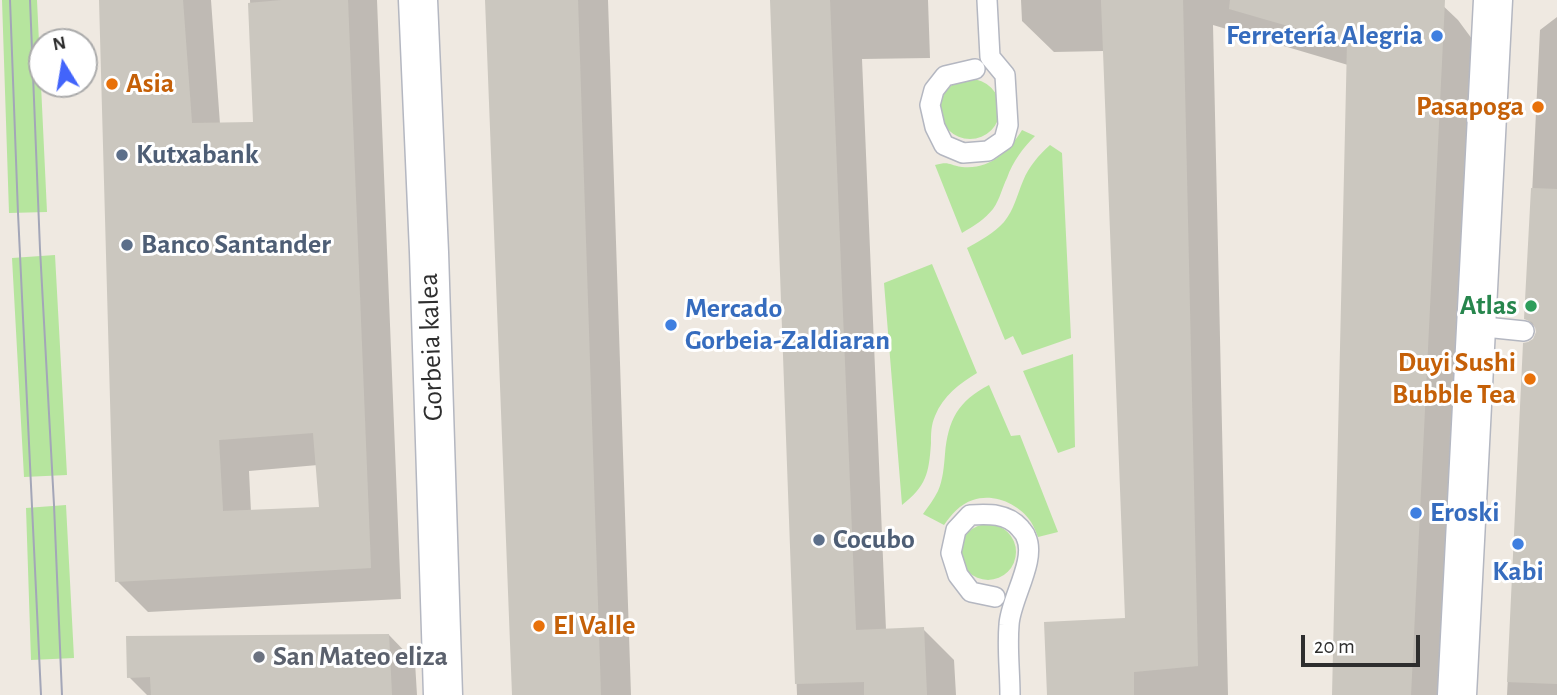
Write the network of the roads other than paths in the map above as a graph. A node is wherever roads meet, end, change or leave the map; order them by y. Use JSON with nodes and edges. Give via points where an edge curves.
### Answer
{"nodes":[{"id":1,"x":418,"y":0,"type":"edge"},
{"id":2,"x":987,"y":0,"type":"edge"},
{"id":3,"x":1493,"y":0,"type":"edge"},
{"id":4,"x":975,"y":69,"type":"dead end"},
{"id":5,"x":1475,"y":326,"type":"junction"},
{"id":6,"x":1524,"y":331,"type":"dead end"},
{"id":7,"x":995,"y":597,"type":"dead end"},
{"id":8,"x":443,"y":695,"type":"edge"},
{"id":9,"x":1010,"y":695,"type":"edge"},
{"id":10,"x":1457,"y":695,"type":"edge"}],
"edges":[{"from":1,"to":8,"type":"main road","name":"Gorbeia kalea"},
{"from":2,"to":4,"type":"lane","via":[[990,57],[1005,75],[1008,125],[1004,140],[988,151],[963,153],[944,145],[930,105],[945,76]]},
{"from":3,"to":5,"type":"main road"},
{"from":5,"to":6,"type":"lane"},
{"from":5,"to":10,"type":"main road"},
{"from":7,"to":9,"type":"lane","via":[[971,592],[958,575],[951,553],[956,530],[970,515],[993,514],[1014,522],[1027,537],[1027,564],[1009,624]]}]}
